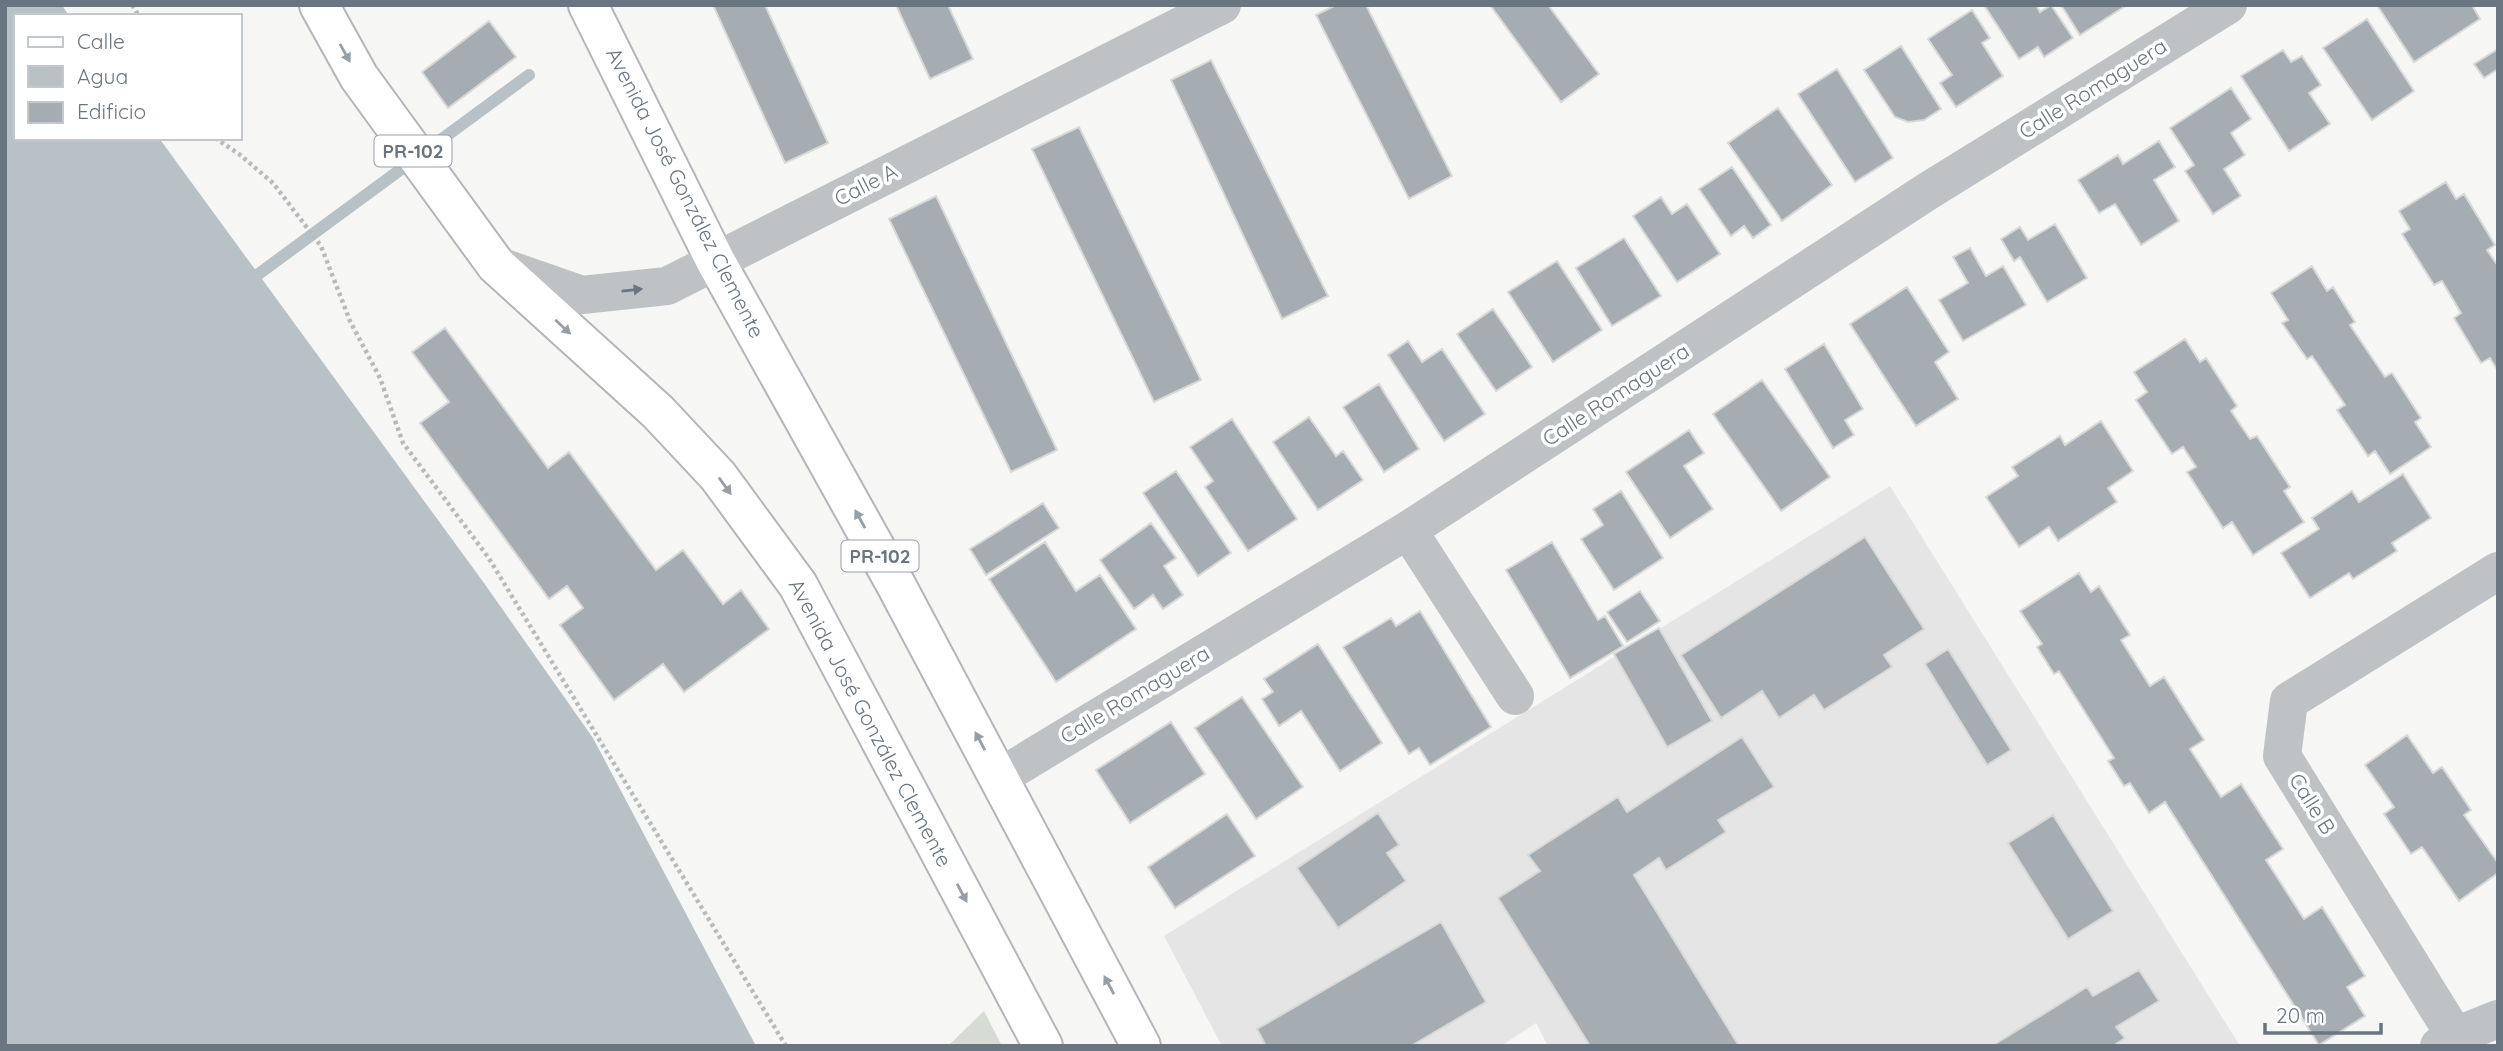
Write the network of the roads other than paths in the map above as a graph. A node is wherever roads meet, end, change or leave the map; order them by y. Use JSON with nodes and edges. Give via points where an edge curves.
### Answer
{"nodes":[{"id":1,"x":319,"y":5,"type":"edge"},
{"id":2,"x":588,"y":5,"type":"edge"},
{"id":3,"x":1222,"y":5,"type":"edge"},
{"id":4,"x":2228,"y":5,"type":"edge"},
{"id":5,"x":715,"y":260,"type":"junction"},
{"id":6,"x":496,"y":265,"type":"junction"},
{"id":7,"x":1408,"y":530,"type":"junction"},
{"id":8,"x":2498,"y":571,"type":"edge"},
{"id":9,"x":1515,"y":696,"type":"dead end"},
{"id":10,"x":1000,"y":777,"type":"junction"},
{"id":11,"x":2498,"y":1019,"type":"edge"},
{"id":12,"x":2447,"y":1041,"type":"edge"},
{"id":13,"x":1043,"y":1046,"type":"edge"},
{"id":14,"x":1141,"y":1046,"type":"edge"}],
"edges":[{"from":1,"to":6,"type":"main road","name":"Avenida José González Clemente","number":"PR-102","one_way":true,"via":[[359,77]]},
{"from":2,"to":5,"type":"main road","name":"Avenida José González Clemente","number":"PR-102"},
{"from":3,"to":5,"type":"street","name":"Calle A"},
{"from":4,"to":7,"type":"street","name":"Calle Romaguera","via":[[1928,191]]},
{"from":6,"to":5,"type":"street","name":"Calle A","one_way":true,"via":[[582,295],[667,286]]},
{"from":10,"to":5,"type":"main road","name":"Avenida José González Clemente","number":"PR-102","one_way":true},
{"from":6,"to":13,"type":"main road","name":"Avenida José González Clemente","number":"PR-102","one_way":true,"via":[[658,412],[709,467],[798,585]]},
{"from":7,"to":9,"type":"street"},
{"from":7,"to":10,"type":"street","name":"Calle Romaguera"},
{"from":8,"to":12,"type":"street","name":"Calle B","via":[[2288,701],[2282,756]]},
{"from":14,"to":10,"type":"main road","name":"Avenida José González Clemente","number":"PR-102","one_way":true},
{"from":11,"to":12,"type":"street"}]}
